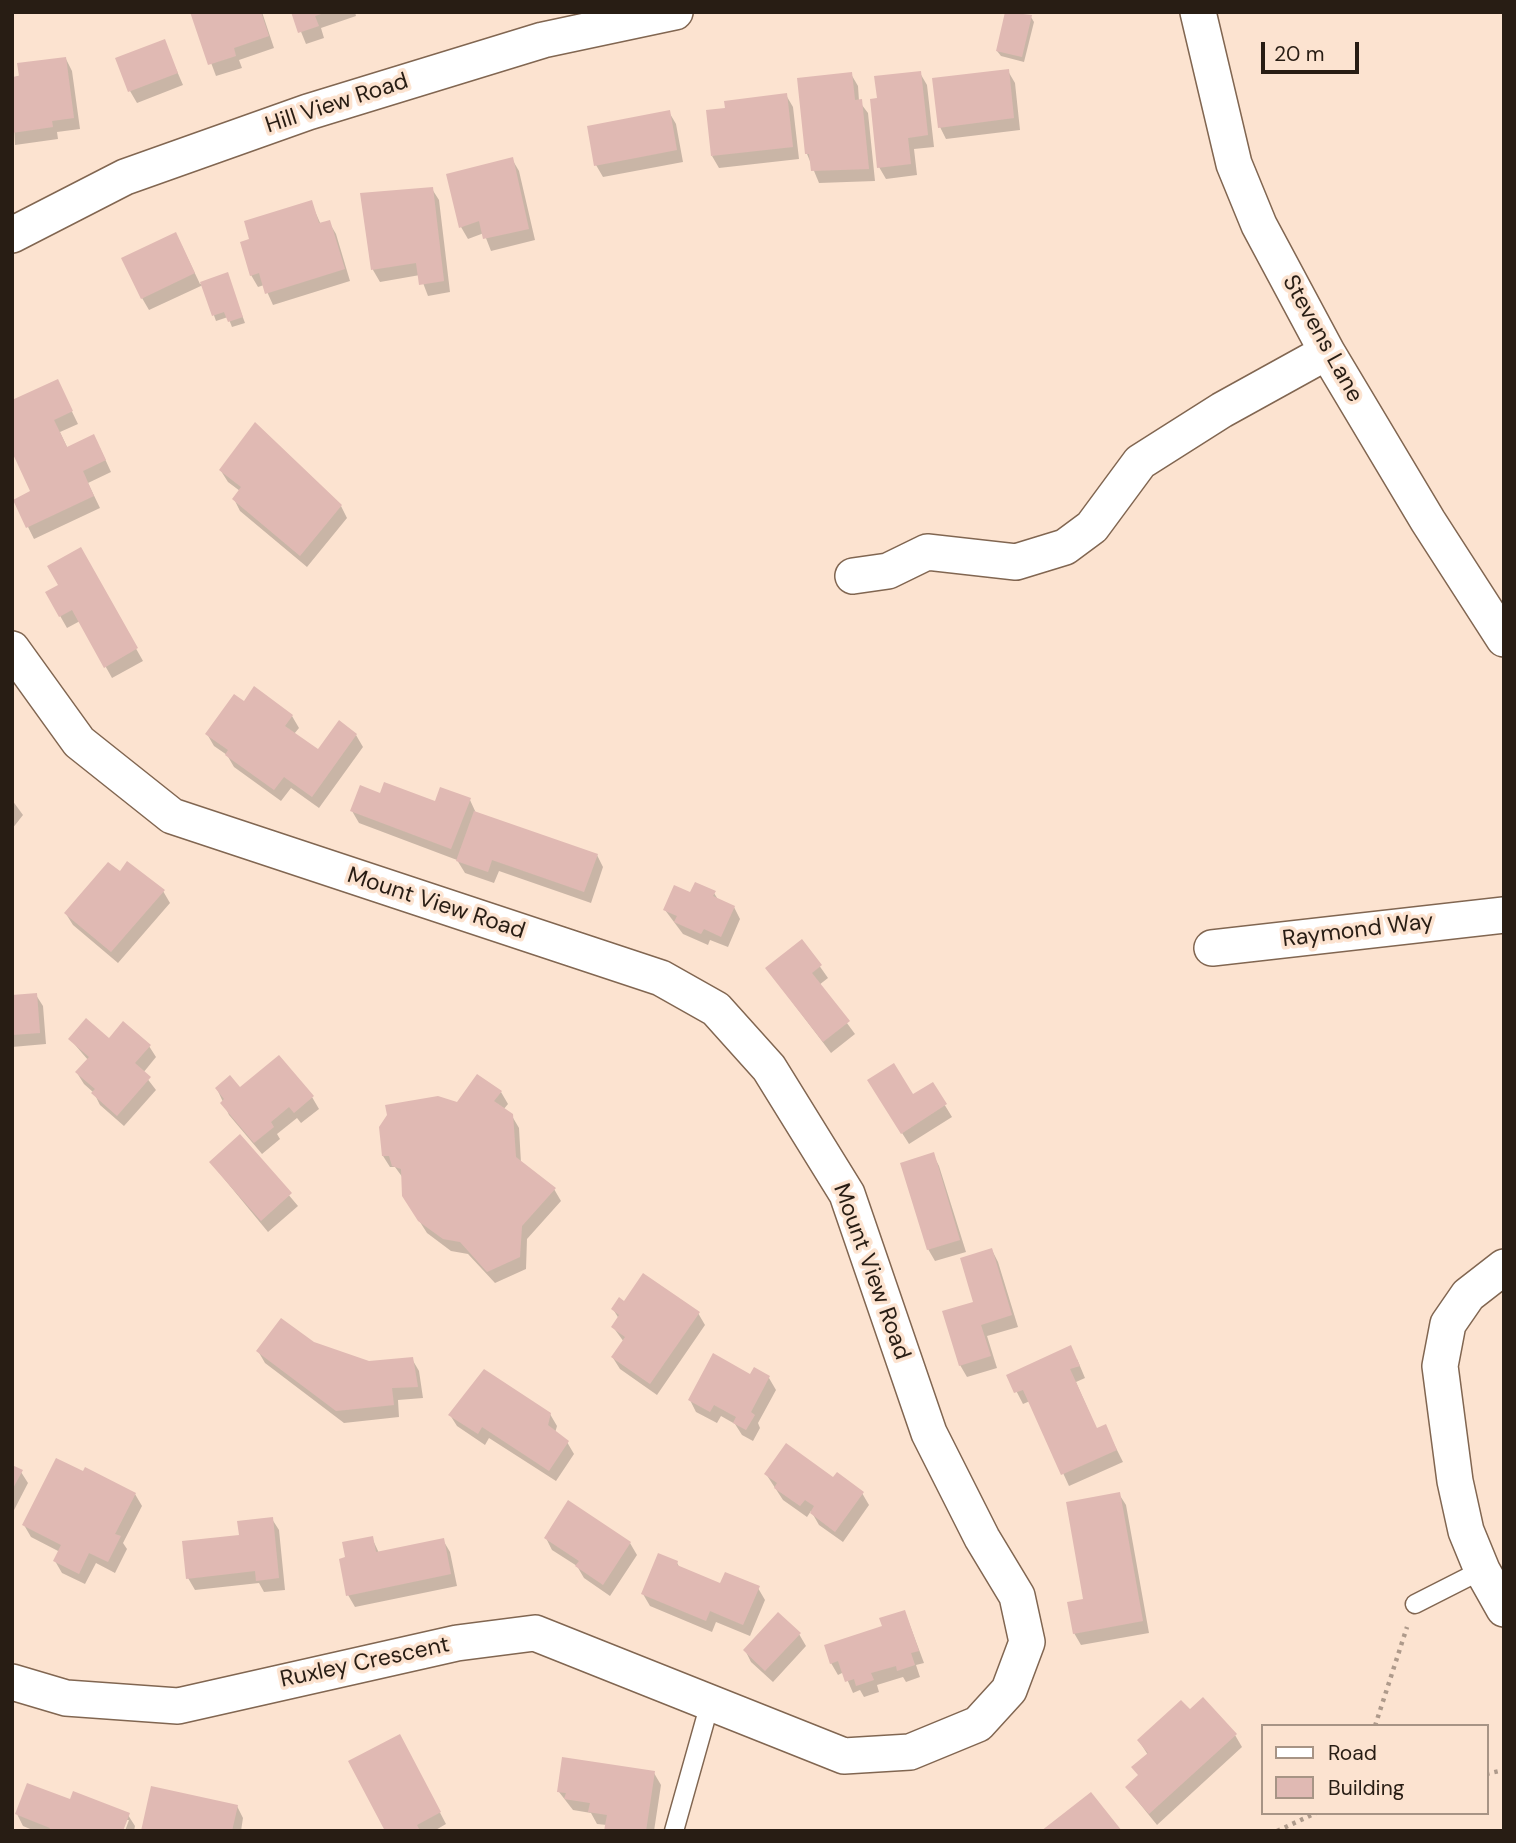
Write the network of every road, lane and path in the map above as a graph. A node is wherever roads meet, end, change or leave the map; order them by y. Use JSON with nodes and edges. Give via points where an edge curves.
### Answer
{"nodes":[{"id":1,"x":675,"y":12,"type":"edge"},
{"id":2,"x":1198,"y":12,"type":"edge"},
{"id":3,"x":12,"y":235,"type":"edge"},
{"id":4,"x":1327,"y":352,"type":"junction"},
{"id":5,"x":853,"y":576,"type":"dead end"},
{"id":6,"x":1504,"y":639,"type":"edge"},
{"id":7,"x":12,"y":649,"type":"edge"},
{"id":8,"x":1504,"y":915,"type":"edge"},
{"id":9,"x":1212,"y":948,"type":"dead end"},
{"id":10,"x":1504,"y":1267,"type":"edge"},
{"id":11,"x":1482,"y":1570,"type":"junction"},
{"id":12,"x":1415,"y":1604,"type":"joint"},
{"id":13,"x":1504,"y":1609,"type":"edge"},
{"id":14,"x":12,"y":1682,"type":"edge"},
{"id":15,"x":710,"y":1703,"type":"junction"},
{"id":16,"x":1376,"y":1724,"type":"edge"},
{"id":17,"x":1312,"y":1815,"type":"edge"},
{"id":18,"x":674,"y":1831,"type":"edge"},
{"id":19,"x":1277,"y":1831,"type":"edge"}],
"edges":[{"from":1,"to":3,"type":"street","name":"Hill View Road","via":[[543,40],[308,112],[125,177]]},
{"from":2,"to":4,"type":"street","name":"Stevens Lane","via":[[1234,164],[1259,225]]},
{"from":4,"to":5,"type":"street","via":[[1140,461],[1092,527],[1065,547],[1016,562],[928,552],[888,571]]},
{"from":4,"to":6,"type":"street","name":"Stevens Lane"},
{"from":7,"to":15,"type":"street","name":"Mount View Road","via":[[79,742],[172,816],[661,978],[716,1009],[769,1068],[847,1194],[929,1433],[1017,1596],[1027,1642],[1009,1690],[978,1724],[910,1752],[844,1756]]},
{"from":8,"to":9,"type":"street","name":"Raymond Way"},
{"from":10,"to":11,"type":"street","via":[[1468,1295],[1448,1324],[1440,1366],[1455,1481],[1466,1531]]},
{"from":11,"to":12,"type":"lane"},
{"from":11,"to":13,"type":"street"},
{"from":12,"to":16,"type":"path"},
{"from":14,"to":15,"type":"street","name":"Ruxley Crescent","via":[[66,1699],[177,1706],[457,1643],[535,1633]]},
{"from":15,"to":18,"type":"lane"},
{"from":17,"to":19,"type":"path"}]}
